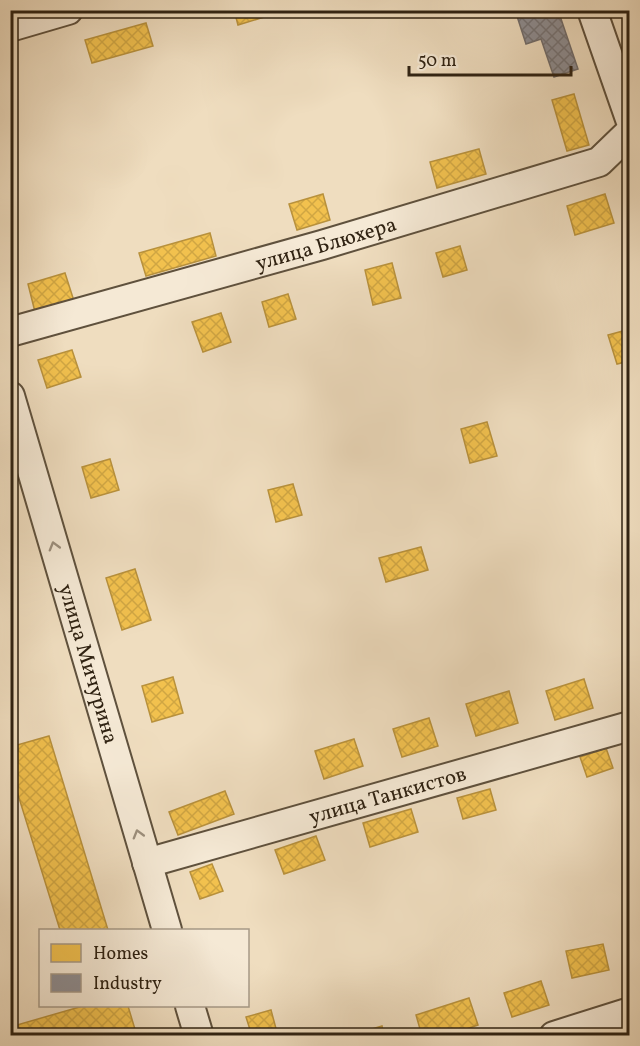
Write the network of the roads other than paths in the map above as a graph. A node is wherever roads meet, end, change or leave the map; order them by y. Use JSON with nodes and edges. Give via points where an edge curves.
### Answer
{"nodes":[{"id":1,"x":68,"y":10,"type":"edge"},
{"id":2,"x":592,"y":10,"type":"edge"},
{"id":3,"x":10,"y":27,"type":"edge"},
{"id":4,"x":630,"y":119,"type":"edge"},
{"id":5,"x":630,"y":132,"type":"edge"},
{"id":6,"x":10,"y":332,"type":"edge"},
{"id":7,"x":10,"y":396,"type":"edge"},
{"id":8,"x":630,"y":726,"type":"edge"},
{"id":9,"x":147,"y":863,"type":"junction"},
{"id":10,"x":167,"y":929,"type":"edge"},
{"id":11,"x":191,"y":1007,"type":"edge"},
{"id":12,"x":630,"y":1012,"type":"edge"},
{"id":13,"x":199,"y":1035,"type":"edge"},
{"id":14,"x":555,"y":1035,"type":"edge"}],
"edges":[{"from":1,"to":3,"type":"street"},
{"from":2,"to":4,"type":"street"},
{"from":5,"to":6,"type":"street","name":"улица Блюхера","via":[[599,162]]},
{"from":9,"to":7,"type":"street","name":"улица Мичурина","one_way":true},
{"from":8,"to":9,"type":"street","name":"улица Танкистов"},
{"from":9,"to":10,"type":"street","name":"улица Мичурина"},
{"from":11,"to":13,"type":"street"},
{"from":12,"to":14,"type":"street"}]}
